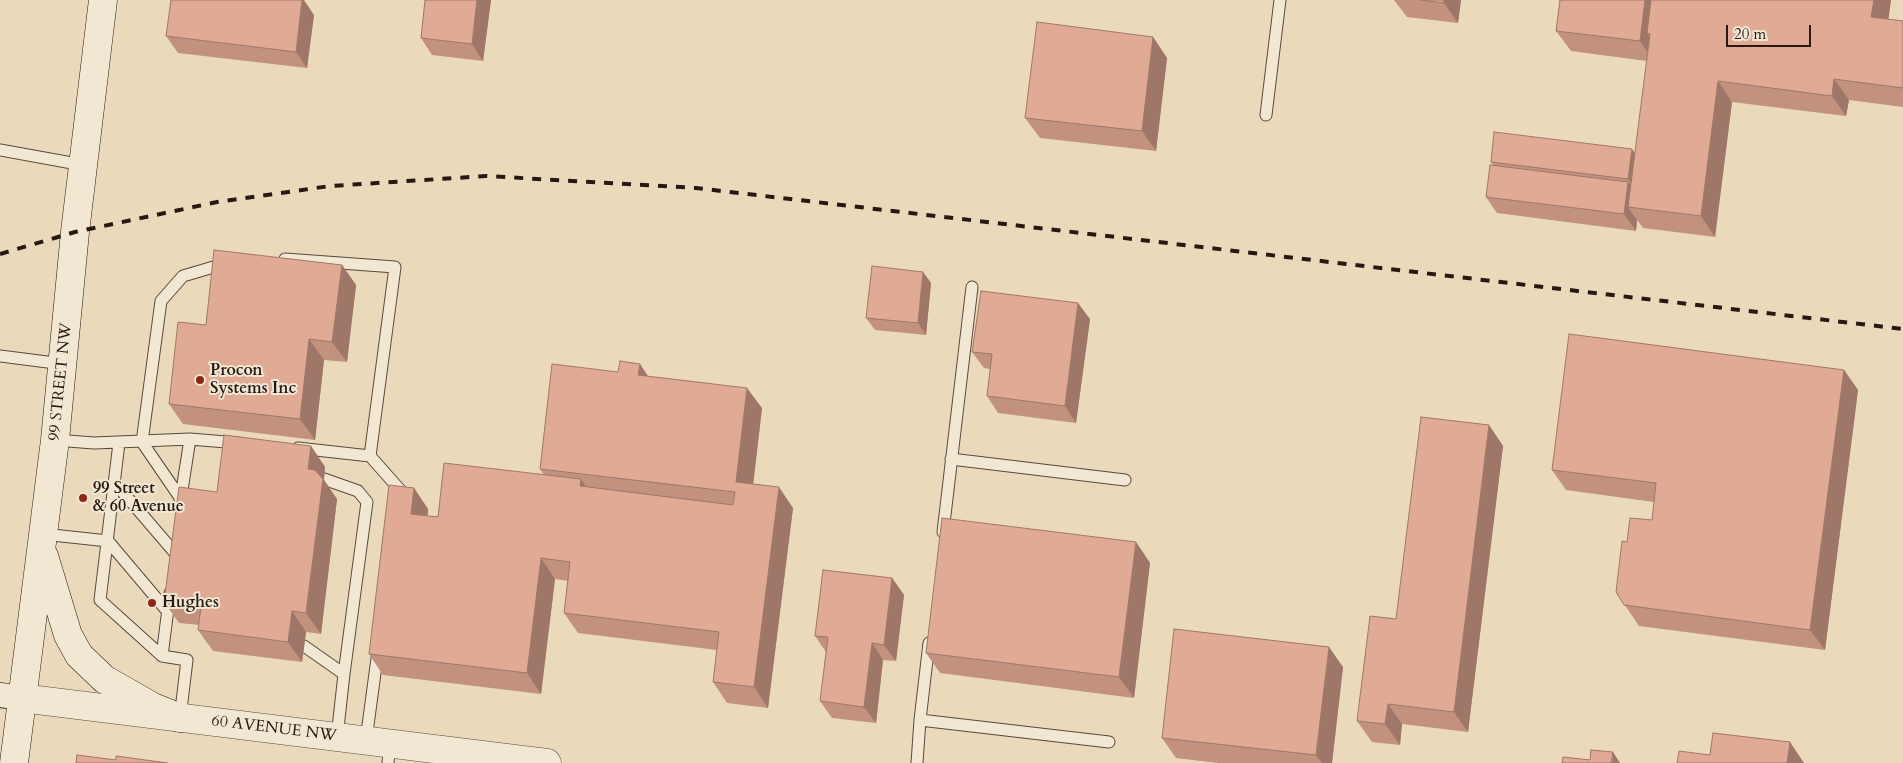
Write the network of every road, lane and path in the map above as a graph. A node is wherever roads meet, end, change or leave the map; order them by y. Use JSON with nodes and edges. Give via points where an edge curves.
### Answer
{"nodes":[{"id":1,"x":103,"y":0,"type":"edge"},
{"id":2,"x":1280,"y":0,"type":"edge"},
{"id":3,"x":1266,"y":115,"type":"dead end"},
{"id":4,"x":0,"y":150,"type":"edge"},
{"id":5,"x":83,"y":164,"type":"junction"},
{"id":6,"x":269,"y":258,"type":"edge"},
{"id":7,"x":240,"y":259,"type":"edge"},
{"id":8,"x":972,"y":286,"type":"dead end"},
{"id":9,"x":0,"y":356,"type":"edge"},
{"id":10,"x":63,"y":364,"type":"junction"},
{"id":11,"x":55,"y":440,"type":"junction"},
{"id":12,"x":190,"y":440,"type":"junction"},
{"id":13,"x":142,"y":442,"type":"junction"},
{"id":14,"x":119,"y":443,"type":"junction"},
{"id":15,"x":246,"y":443,"type":"edge"},
{"id":16,"x":283,"y":446,"type":"edge"},
{"id":17,"x":370,"y":456,"type":"junction"},
{"id":18,"x":951,"y":459,"type":"junction"},
{"id":19,"x":324,"y":479,"type":"edge"},
{"id":20,"x":1125,"y":480,"type":"dead end"},
{"id":21,"x":115,"y":483,"type":"junction"},
{"id":22,"x":181,"y":499,"type":"junction"},
{"id":23,"x":398,"y":511,"type":"edge"},
{"id":24,"x":179,"y":517,"type":"edge"},
{"id":25,"x":177,"y":535,"type":"edge"},
{"id":26,"x":42,"y":541,"type":"junction"},
{"id":27,"x":108,"y":541,"type":"junction"},
{"id":28,"x":941,"y":546,"type":"edge"},
{"id":29,"x":172,"y":582,"type":"edge"},
{"id":30,"x":168,"y":612,"type":"junction"},
{"id":31,"x":930,"y":633,"type":"edge"},
{"id":32,"x":380,"y":639,"type":"edge"},
{"id":33,"x":304,"y":646,"type":"dead end"},
{"id":34,"x":162,"y":656,"type":"junction"},
{"id":35,"x":344,"y":674,"type":"junction"},
{"id":36,"x":11,"y":696,"type":"edge"},
{"id":37,"x":180,"y":718,"type":"junction"},
{"id":38,"x":920,"y":720,"type":"junction"},
{"id":39,"x":337,"y":737,"type":"junction"},
{"id":40,"x":1109,"y":742,"type":"dead end"},
{"id":41,"x":381,"y":749,"type":"edge"},
{"id":42,"x":14,"y":763,"type":"edge"},
{"id":43,"x":547,"y":763,"type":"edge"},
{"id":44,"x":917,"y":763,"type":"edge"}],
"edges":[{"from":1,"to":5,"type":"main road","name":"99 STREET NW"},
{"from":2,"to":3,"type":"lane"},
{"from":4,"to":5,"type":"lane"},
{"from":5,"to":10,"type":"main road","name":"99 STREET NW"},
{"from":6,"to":17,"type":"lane","via":[[395,267]]},
{"from":7,"to":13,"type":"lane","via":[[183,276],[161,301]]},
{"from":8,"to":18,"type":"lane"},
{"from":9,"to":10,"type":"lane"},
{"from":10,"to":11,"type":"main road","name":"99 STREET NW"},
{"from":11,"to":14,"type":"lane"},
{"from":11,"to":26,"type":"main road","name":"99 STREET NW"},
{"from":12,"to":13,"type":"lane"},
{"from":12,"to":15,"type":"lane"},
{"from":12,"to":22,"type":"lane"},
{"from":13,"to":14,"type":"lane"},
{"from":13,"to":22,"type":"lane"},
{"from":14,"to":21,"type":"lane"},
{"from":16,"to":17,"type":"lane"},
{"from":17,"to":23,"type":"lane","via":[[400,491]]},
{"from":18,"to":20,"type":"lane"},
{"from":18,"to":28,"type":"lane"},
{"from":19,"to":35,"type":"lane","via":[[358,491],[367,502]]},
{"from":21,"to":25,"type":"lane","via":[[175,558]]},
{"from":21,"to":27,"type":"lane"},
{"from":22,"to":24,"type":"lane"},
{"from":26,"to":27,"type":"lane"},
{"from":26,"to":36,"type":"main road","name":"99 STREET NW"},
{"from":26,"to":37,"type":"main road","via":[[68,635],[79,655],[104,679],[153,707]]},
{"from":27,"to":30,"type":"lane"},
{"from":27,"to":34,"type":"lane","via":[[100,600]]},
{"from":29,"to":30,"type":"lane"},
{"from":30,"to":34,"type":"lane"},
{"from":31,"to":38,"type":"lane"},
{"from":32,"to":41,"type":"lane"},
{"from":33,"to":35,"type":"lane"},
{"from":34,"to":37,"type":"lane","via":[[187,660]]},
{"from":35,"to":39,"type":"lane"},
{"from":36,"to":37,"type":"main road","name":"60 AVENUE NW"},
{"from":36,"to":42,"type":"main road","name":"99 STREET NW"},
{"from":37,"to":39,"type":"main road","name":"60 AVENUE NW"},
{"from":38,"to":40,"type":"lane"},
{"from":38,"to":44,"type":"lane"},
{"from":39,"to":41,"type":"main road","name":"60 AVENUE NW"},
{"from":41,"to":43,"type":"main road","name":"60 AVENUE NW"}]}
